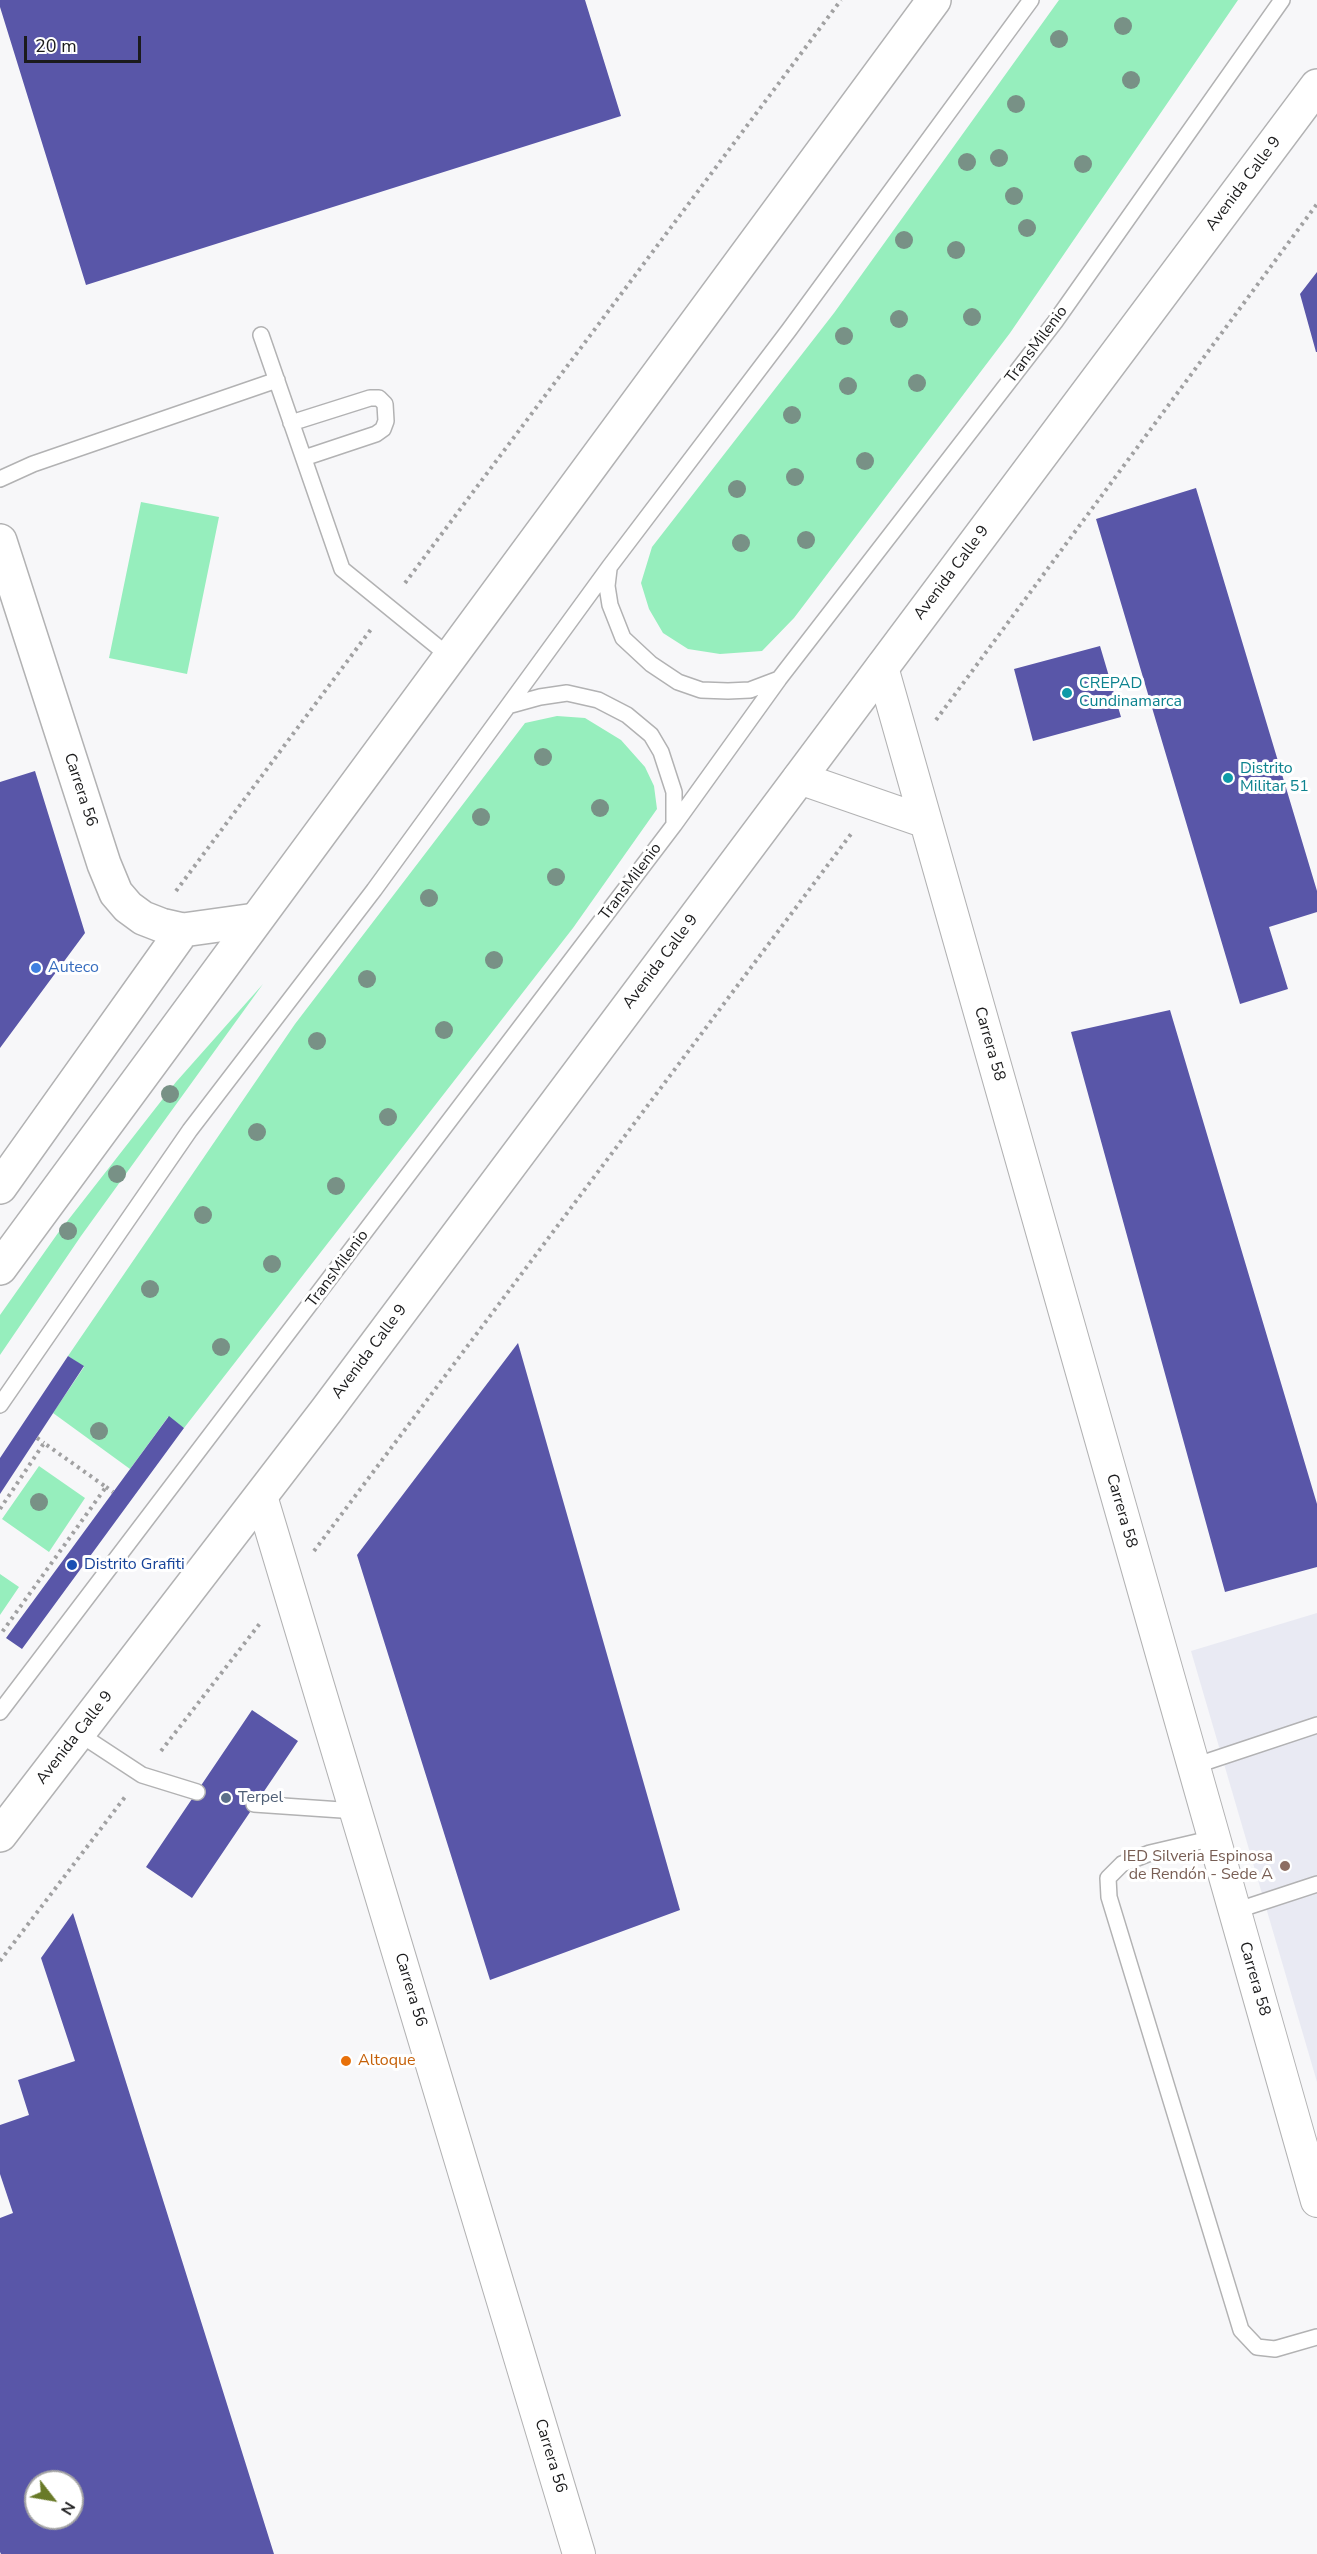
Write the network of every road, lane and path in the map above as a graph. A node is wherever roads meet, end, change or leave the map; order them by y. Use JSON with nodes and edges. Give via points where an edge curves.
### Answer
{"nodes":[{"id":1,"x":841,"y":0,"type":"edge"},
{"id":2,"x":934,"y":0,"type":"edge"},
{"id":3,"x":1030,"y":0,"type":"edge"},
{"id":4,"x":1282,"y":0,"type":"edge"},
{"id":5,"x":1317,"y":86,"type":"edge"},
{"id":6,"x":1317,"y":204,"type":"edge"},
{"id":7,"x":261,"y":335,"type":"dead end"},
{"id":8,"x":277,"y":380,"type":"junction"},
{"id":9,"x":291,"y":423,"type":"junction"},
{"id":10,"x":304,"y":458,"type":"junction"},
{"id":11,"x":0,"y":479,"type":"edge"},
{"id":12,"x":0,"y":541,"type":"edge"},
{"id":13,"x":610,"y":566,"type":"junction"},
{"id":14,"x":388,"y":606,"type":"junction"},
{"id":15,"x":449,"y":656,"type":"junction"},
{"id":16,"x":882,"y":667,"type":"junction"},
{"id":17,"x":779,"y":680,"type":"junction"},
{"id":18,"x":511,"y":705,"type":"junction"},
{"id":19,"x":939,"y":715,"type":"dead end"},
{"id":20,"x":799,"y":778,"type":"junction"},
{"id":21,"x":926,"y":822,"type":"junction"},
{"id":22,"x":674,"y":825,"type":"junction"},
{"id":23,"x":851,"y":834,"type":"dead end"},
{"id":24,"x":176,"y":892,"type":"dead end"},
{"id":25,"x":255,"y":920,"type":"junction"},
{"id":26,"x":183,"y":930,"type":"junction"},
{"id":27,"x":0,"y":1186,"type":"edge"},
{"id":28,"x":0,"y":1268,"type":"edge"},
{"id":29,"x":0,"y":1405,"type":"edge"},
{"id":30,"x":36,"y":1438,"type":"dead end"},
{"id":31,"x":44,"y":1443,"type":"junction"},
{"id":32,"x":106,"y":1486,"type":"junction"},
{"id":33,"x":113,"y":1492,"type":"dead end"},
{"id":34,"x":261,"y":1496,"type":"junction"},
{"id":35,"x":0,"y":1509,"type":"edge"},
{"id":36,"x":313,"y":1553,"type":"dead end"},
{"id":37,"x":0,"y":1635,"type":"edge"},
{"id":38,"x":0,"y":1712,"type":"edge"},
{"id":39,"x":1317,"y":1725,"type":"edge"},
{"id":40,"x":78,"y":1734,"type":"junction"},
{"id":41,"x":1194,"y":1766,"type":"junction"},
{"id":42,"x":196,"y":1792,"type":"dead end"},
{"id":43,"x":255,"y":1804,"type":"dead end"},
{"id":44,"x":356,"y":1811,"type":"junction"},
{"id":45,"x":0,"y":1835,"type":"edge"},
{"id":46,"x":1214,"y":1838,"type":"junction"},
{"id":47,"x":1317,"y":1884,"type":"edge"},
{"id":48,"x":1234,"y":1911,"type":"junction"},
{"id":49,"x":1307,"y":2129,"type":"edge"},
{"id":50,"x":1317,"y":2201,"type":"edge"},
{"id":51,"x":1317,"y":2337,"type":"edge"},
{"id":52,"x":579,"y":2554,"type":"edge"}],
"edges":[{"from":1,"to":14,"type":"path"},
{"from":2,"to":15,"type":"main road"},
{"from":3,"to":13,"type":"lane","via":[[789,330]]},
{"from":4,"to":17,"type":"lane","name":"TransMilenio","via":[[1055,322]]},
{"from":5,"to":16,"type":"main road","name":"Avenida Calle 9"},
{"from":6,"to":19,"type":"path"},
{"from":7,"to":8,"type":"lane"},
{"from":8,"to":9,"type":"lane"},
{"from":8,"to":11,"type":"lane","via":[[33,464]]},
{"from":9,"to":10,"type":"lane"},
{"from":9,"to":10,"type":"lane","via":[[370,398],[379,398],[384,404],[386,421],[376,434]]},
{"from":10,"to":14,"type":"lane","via":[[342,569]]},
{"from":12,"to":26,"type":"main road","name":"Carrera 56","via":[[116,893],[143,918]]},
{"from":13,"to":17,"type":"lane","via":[[607,585],[616,624],[634,650],[651,664],[678,682],[701,690],[750,690]]},
{"from":13,"to":18,"type":"lane"},
{"from":14,"to":15,"type":"lane"},
{"from":14,"to":24,"type":"path"},
{"from":15,"to":25,"type":"main road"},
{"from":16,"to":20,"type":"main road","name":"Avenida Calle 9"},
{"from":16,"to":21,"type":"street","name":"Carrera 58"},
{"from":17,"to":22,"type":"lane","name":"TransMilenio"},
{"from":18,"to":22,"type":"lane","via":[[567,693],[597,700],[627,715],[651,735],[661,752],[674,792]]},
{"from":18,"to":29,"type":"lane","via":[[190,1130]]},
{"from":20,"to":21,"type":"street"},
{"from":20,"to":34,"type":"main road","name":"Avenida Calle 9"},
{"from":21,"to":41,"type":"street","name":"Carrera 58"},
{"from":22,"to":38,"type":"lane","name":"TransMilenio"},
{"from":23,"to":36,"type":"path"},
{"from":25,"to":26,"type":"main road","name":"Carrera 56"},
{"from":25,"to":28,"type":"main road"},
{"from":26,"to":27,"type":"main road"},
{"from":30,"to":31,"type":"path"},
{"from":31,"to":32,"type":"path"},
{"from":31,"to":35,"type":"path"},
{"from":32,"to":33,"type":"path"},
{"from":32,"to":37,"type":"path"},
{"from":34,"to":40,"type":"main road","name":"Avenida Calle 9"},
{"from":34,"to":44,"type":"street","name":"Carrera 56"},
{"from":39,"to":41,"type":"lane"},
{"from":40,"to":42,"type":"lane","via":[[142,1775]]},
{"from":40,"to":45,"type":"main road","name":"Avenida Calle 9"},
{"from":41,"to":46,"type":"street","name":"Carrera 58"},
{"from":43,"to":44,"type":"lane"},
{"from":44,"to":52,"type":"street","name":"Carrera 56"},
{"from":46,"to":48,"type":"street","name":"Carrera 58"},
{"from":46,"to":51,"type":"lane","via":[[1150,1852],[1122,1864],[1108,1878],[1109,1897],[1241,2330],[1257,2347],[1275,2349]]},
{"from":47,"to":48,"type":"lane"},
{"from":48,"to":49,"type":"street","name":"Carrera 58"},
{"from":49,"to":50,"type":"street","name":"Carrera 58"}]}
